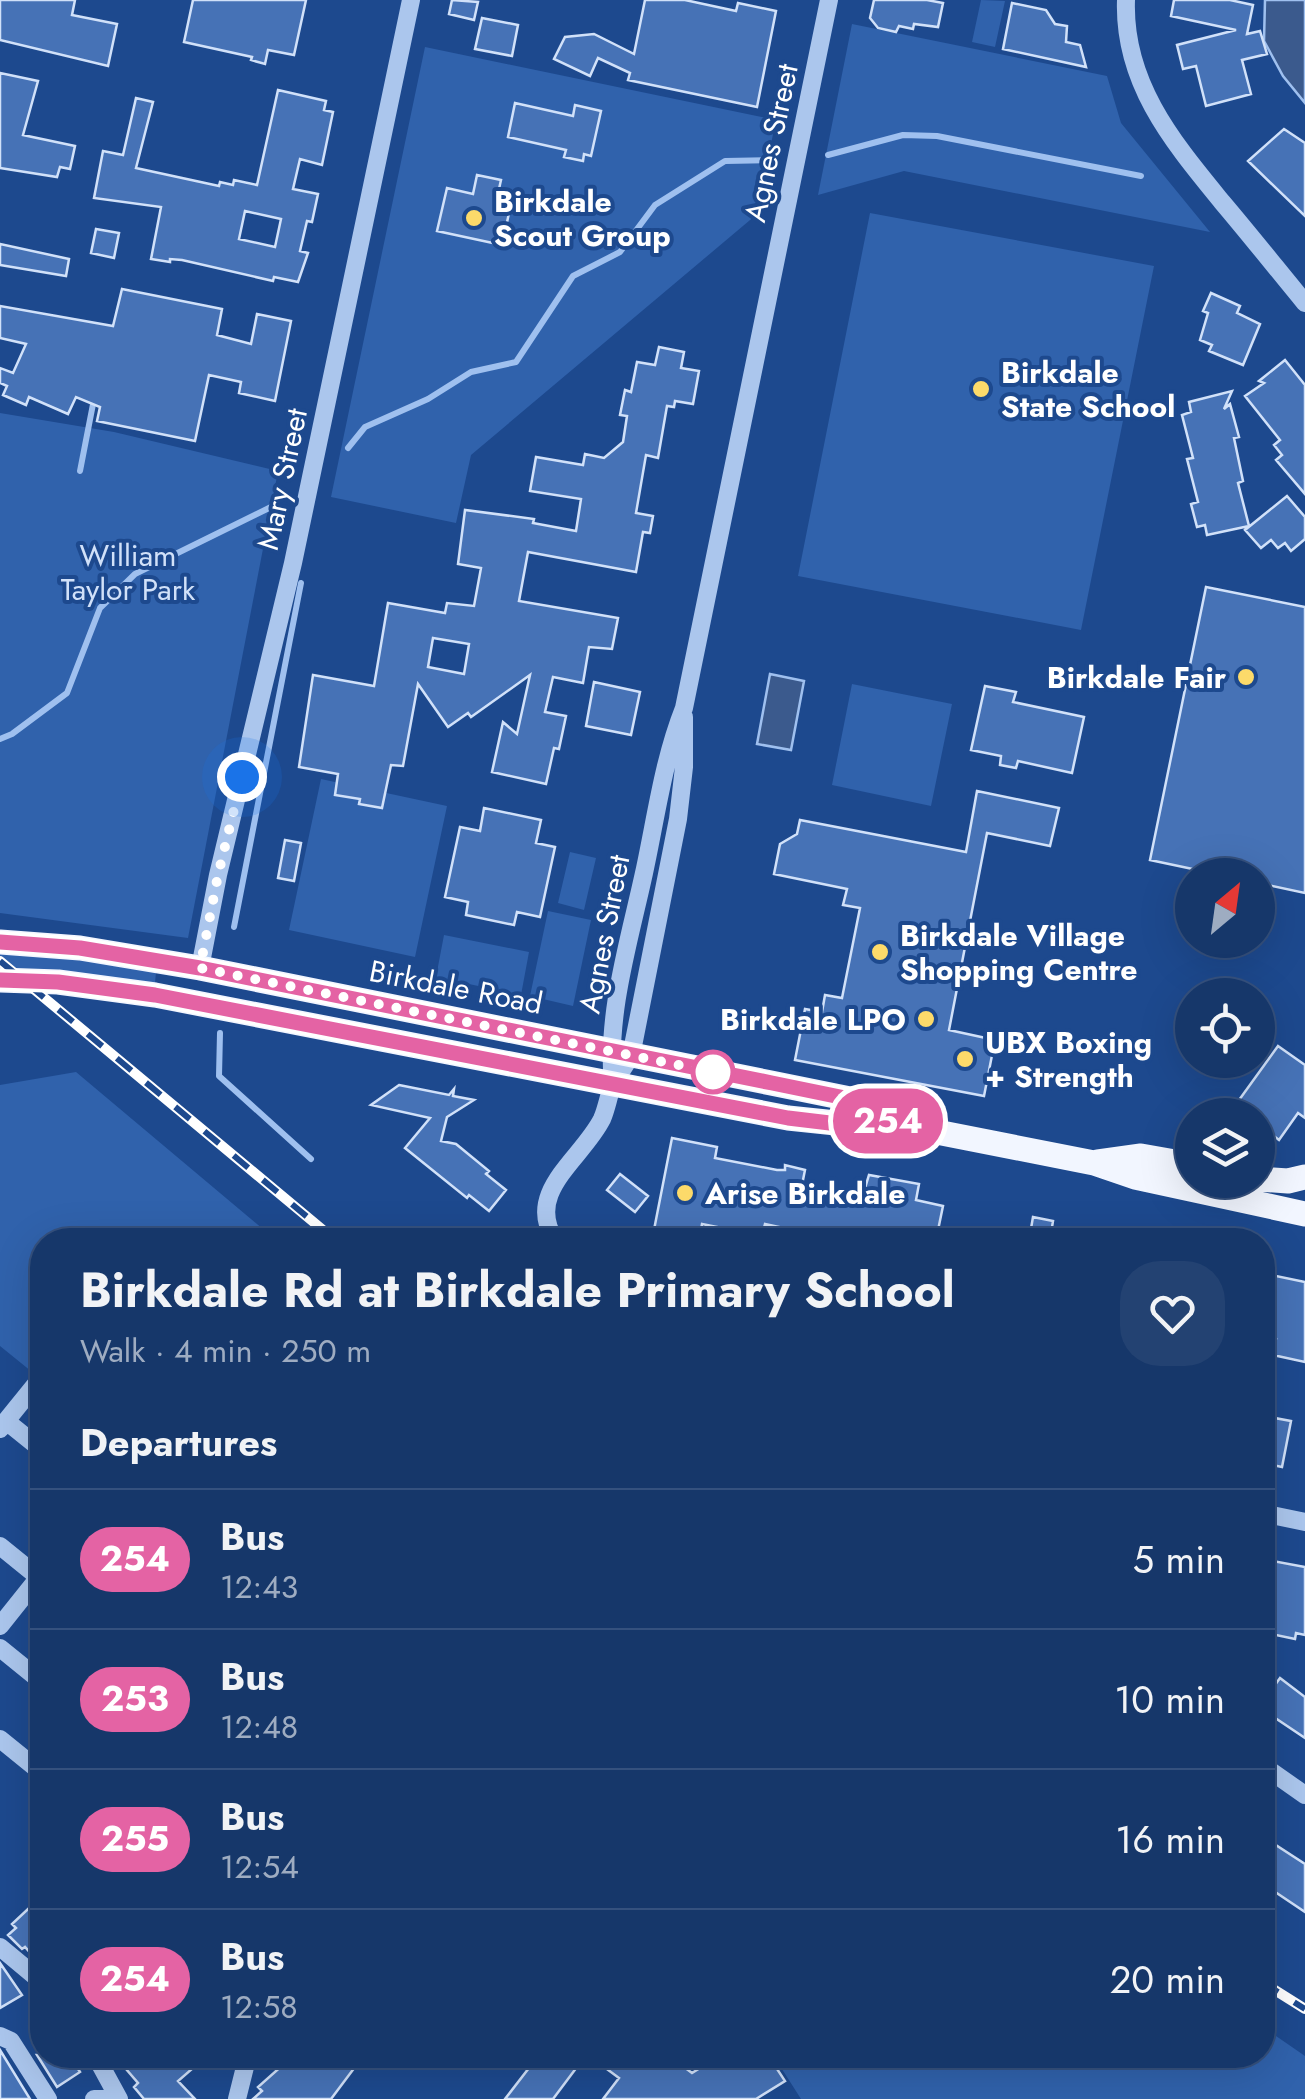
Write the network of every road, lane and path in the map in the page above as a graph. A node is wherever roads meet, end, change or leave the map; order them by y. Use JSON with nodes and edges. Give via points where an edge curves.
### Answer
{"nodes":[{"id":1,"x":411,"y":0,"type":"edge"},
{"id":2,"x":829,"y":0,"type":"edge"},
{"id":3,"x":1126,"y":0,"type":"edge"},
{"id":4,"x":1305,"y":303,"type":"edge"},
{"id":5,"x":0,"y":942,"type":"edge"},
{"id":6,"x":200,"y":968,"type":"junction"},
{"id":7,"x":0,"y":980,"type":"edge"},
{"id":8,"x":620,"y":1053,"type":"junction"},
{"id":9,"x":612,"y":1086,"type":"junction"},
{"id":10,"x":891,"y":1123,"type":"junction"},
{"id":11,"x":1175,"y":1162,"type":"edge"},
{"id":12,"x":1094,"y":1163,"type":"junction"},
{"id":13,"x":1305,"y":1178,"type":"edge"},
{"id":14,"x":1275,"y":1181,"type":"edge"},
{"id":15,"x":1305,"y":1214,"type":"edge"},
{"id":16,"x":549,"y":1228,"type":"edge"},
{"id":17,"x":30,"y":1391,"type":"edge"},
{"id":18,"x":3,"y":1425,"type":"edge"},
{"id":19,"x":30,"y":1442,"type":"edge"},
{"id":20,"x":1275,"y":1516,"type":"edge"},
{"id":21,"x":1305,"y":1522,"type":"edge"},
{"id":22,"x":0,"y":1546,"type":"edge"},
{"id":23,"x":30,"y":1569,"type":"edge"},
{"id":24,"x":30,"y":1591,"type":"edge"},
{"id":25,"x":0,"y":1626,"type":"edge"},
{"id":26,"x":0,"y":1648,"type":"edge"},
{"id":27,"x":30,"y":1672,"type":"edge"},
{"id":28,"x":0,"y":1739,"type":"edge"},
{"id":29,"x":30,"y":1764,"type":"edge"},
{"id":30,"x":1275,"y":1774,"type":"edge"},
{"id":31,"x":1305,"y":1795,"type":"edge"},
{"id":32,"x":0,"y":1947,"type":"edge"},
{"id":33,"x":30,"y":1972,"type":"edge"},
{"id":34,"x":0,"y":2036,"type":"edge"},
{"id":35,"x":102,"y":2068,"type":"edge"},
{"id":36,"x":245,"y":2068,"type":"edge"},
{"id":37,"x":48,"y":2099,"type":"edge"},
{"id":38,"x":94,"y":2099,"type":"edge"},
{"id":39,"x":108,"y":2099,"type":"edge"},
{"id":40,"x":119,"y":2099,"type":"edge"},
{"id":41,"x":237,"y":2099,"type":"edge"}],
"edges":[{"from":1,"to":6,"type":"street","name":"Mary Street"},
{"from":2,"to":8,"type":"street","name":"Agnes Street","via":[[684,708],[660,792]]},
{"from":3,"to":4,"type":"street","via":[[1132,60],[1150,106]]},
{"from":5,"to":6,"type":"main road","name":"Birkdale Road"},
{"from":6,"to":8,"type":"main road","name":"Birkdale Road"},
{"from":7,"to":9,"type":"main road","name":"Birkdale Road","via":[[155,995]]},
{"from":8,"to":9,"type":"street","name":"Agnes Street"},
{"from":8,"to":10,"type":"main road","name":"Birkdale Road","via":[[855,1100]]},
{"from":9,"to":10,"type":"main road","name":"Birkdale Road","via":[[788,1118]]},
{"from":9,"to":16,"type":"street","via":[[602,1119],[547,1201]]},
{"from":10,"to":12,"type":"main road","name":"Birkdale Road"},
{"from":11,"to":12,"type":"main road","name":"Birkdale Road","via":[[1141,1156]]},
{"from":12,"to":15,"type":"main road","name":"Birkdale Road"},
{"from":13,"to":14,"type":"main road"},
{"from":17,"to":18,"type":"street"},
{"from":18,"to":19,"type":"street"},
{"from":20,"to":21,"type":"street"},
{"from":22,"to":23,"type":"street"},
{"from":24,"to":25,"type":"street"},
{"from":26,"to":27,"type":"street"},
{"from":28,"to":29,"type":"street"},
{"from":30,"to":31,"type":"street"},
{"from":32,"to":33,"type":"street"},
{"from":34,"to":37,"type":"street","via":[[11,2041]]},
{"from":35,"to":40,"type":"street"},
{"from":36,"to":41,"type":"street"},
{"from":38,"to":39,"type":"street"}]}
